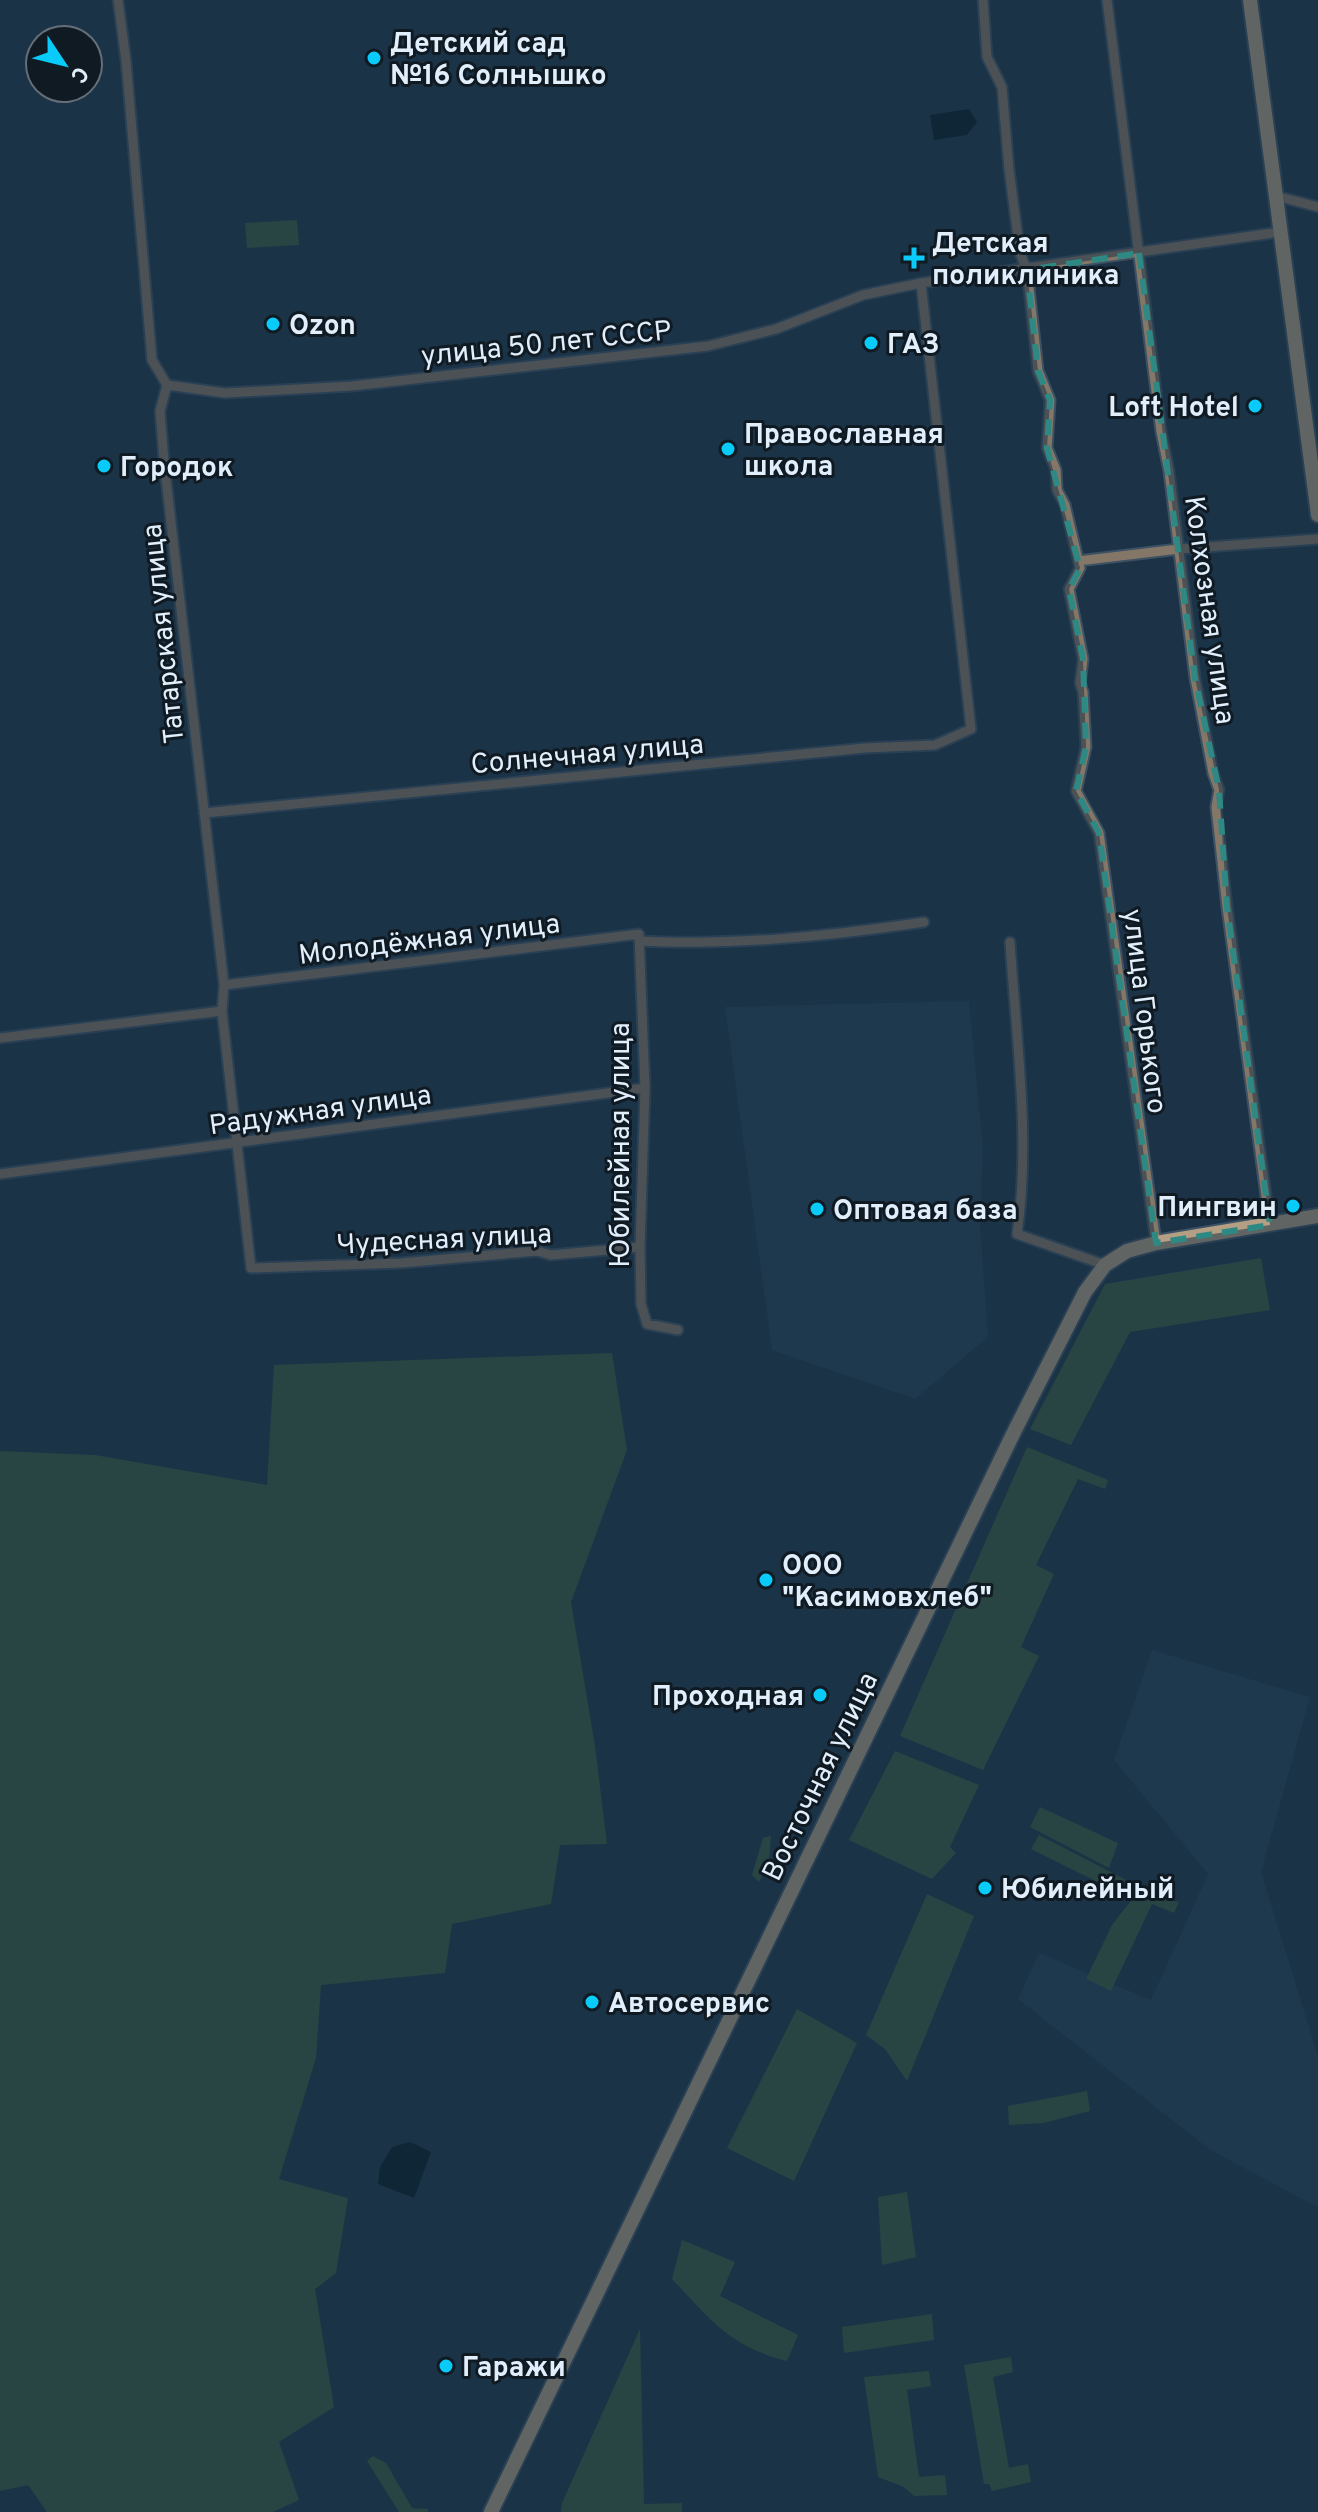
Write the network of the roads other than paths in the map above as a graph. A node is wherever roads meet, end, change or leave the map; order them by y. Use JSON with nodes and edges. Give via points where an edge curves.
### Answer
{"nodes":[{"id":1,"x":118,"y":0,"type":"edge"},
{"id":2,"x":983,"y":0,"type":"edge"},
{"id":3,"x":1107,"y":0,"type":"edge"},
{"id":4,"x":1250,"y":0,"type":"edge"},
{"id":5,"x":1276,"y":196,"type":"junction"},
{"id":6,"x":1318,"y":207,"type":"edge"},
{"id":7,"x":1280,"y":232,"type":"junction"},
{"id":8,"x":1139,"y":253,"type":"junction"},
{"id":9,"x":1027,"y":270,"type":"junction"},
{"id":10,"x":921,"y":283,"type":"junction"},
{"id":11,"x":167,"y":385,"type":"junction"},
{"id":12,"x":1318,"y":515,"type":"edge"},
{"id":13,"x":1318,"y":539,"type":"edge"},
{"id":14,"x":1179,"y":549,"type":"junction"},
{"id":15,"x":1078,"y":561,"type":"junction"},
{"id":16,"x":204,"y":813,"type":"junction"},
{"id":17,"x":924,"y":922,"type":"dead end"},
{"id":18,"x":639,"y":938,"type":"junction"},
{"id":19,"x":1010,"y":942,"type":"dead end"},
{"id":20,"x":224,"y":985,"type":"junction"},
{"id":21,"x":222,"y":1011,"type":"junction"},
{"id":22,"x":0,"y":1038,"type":"edge"},
{"id":23,"x":645,"y":1088,"type":"junction"},
{"id":24,"x":235,"y":1143,"type":"junction"},
{"id":25,"x":0,"y":1174,"type":"edge"},
{"id":26,"x":1318,"y":1216,"type":"edge"},
{"id":27,"x":1270,"y":1225,"type":"junction"},
{"id":28,"x":1156,"y":1243,"type":"junction"},
{"id":29,"x":640,"y":1247,"type":"junction"},
{"id":30,"x":1105,"y":1265,"type":"junction"},
{"id":31,"x":251,"y":1268,"type":"joint"},
{"id":32,"x":678,"y":1330,"type":"dead end"},
{"id":33,"x":491,"y":2512,"type":"edge"}],
"edges":[{"from":1,"to":11,"type":"street","via":[[152,360]]},
{"from":2,"to":9,"type":"street","via":[[987,57],[1002,87],[1018,239]]},
{"from":3,"to":8,"type":"street","name":"Колхозная улица"},
{"from":4,"to":5,"type":"main road"},
{"from":5,"to":6,"type":"street"},
{"from":5,"to":7,"type":"main road"},
{"from":7,"to":8,"type":"street","name":"улица 50 лет СССР"},
{"from":7,"to":12,"type":"main road"},
{"from":8,"to":9,"type":"street","name":"улица 50 лет СССР"},
{"from":8,"to":14,"type":"street","name":"Колхозная улица"},
{"from":9,"to":10,"type":"street","name":"улица 50 лет СССР"},
{"from":9,"to":15,"type":"street","via":[[1038,371],[1050,400],[1047,448]]},
{"from":10,"to":11,"type":"street","name":"улица 50 лет СССР","via":[[863,295],[776,329],[708,346],[352,386],[225,393]]},
{"from":10,"to":16,"type":"street","name":"Солнечная улица","via":[[971,729],[935,745]]},
{"from":11,"to":16,"type":"street","name":"Татарская улица","via":[[160,411],[162,436]]},
{"from":13,"to":14,"type":"street"},
{"from":14,"to":15,"type":"street"},
{"from":14,"to":27,"type":"street","name":"Колхозная улица","via":[[1195,678],[1219,790],[1216,807],[1227,907]]},
{"from":15,"to":28,"type":"street","name":"улица Горького","via":[[1080,568],[1069,589],[1083,659],[1086,747],[1076,791],[1099,833]]},
{"from":16,"to":20,"type":"street","name":"Татарская улица"},
{"from":17,"to":18,"type":"street","via":[[694,944]]},
{"from":18,"to":20,"type":"street","name":"Молодёжная улица"},
{"from":18,"to":23,"type":"street","name":"Юбилейная улица"},
{"from":19,"to":30,"type":"street","via":[[1022,1135],[1023,1196],[1017,1234]]},
{"from":20,"to":21,"type":"street","name":"Татарская улица"},
{"from":21,"to":22,"type":"street"},
{"from":21,"to":24,"type":"street","name":"Татарская улица"},
{"from":23,"to":24,"type":"street","name":"Радужная улица"},
{"from":23,"to":29,"type":"street","name":"Юбилейная улица"},
{"from":24,"to":25,"type":"street","name":"Радужная улица"},
{"from":24,"to":31,"type":"street","name":"Татарская улица"},
{"from":26,"to":27,"type":"main road","name":"Восточная улица"},
{"from":27,"to":28,"type":"main road","name":"Восточная улица"},
{"from":28,"to":30,"type":"main road","name":"Восточная улица","via":[[1127,1251]]},
{"from":29,"to":31,"type":"street","name":"Чудесная улица"},
{"from":29,"to":32,"type":"street","name":"Юбилейная улица","via":[[641,1304],[647,1324]]},
{"from":30,"to":33,"type":"main road","name":"Восточная улица","via":[[1085,1292],[1014,1432]]}]}
